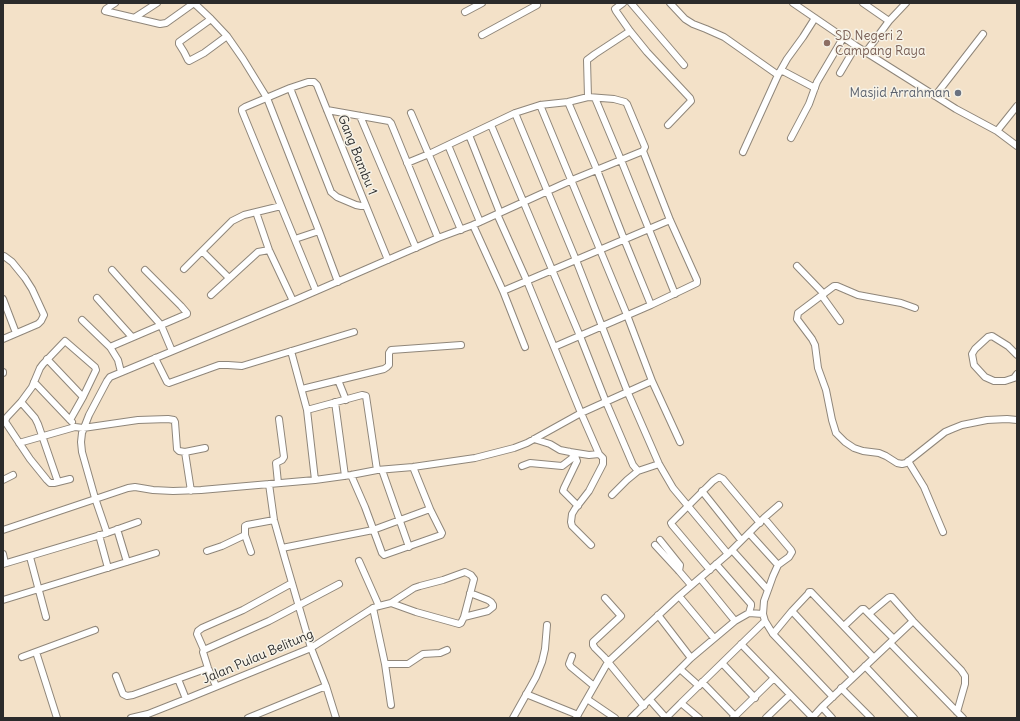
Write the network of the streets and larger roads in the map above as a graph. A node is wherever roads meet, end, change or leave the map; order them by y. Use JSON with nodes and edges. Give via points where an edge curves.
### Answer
{"nodes":[{"id":1,"x":115,"y":3,"type":"edge"},
{"id":2,"x":157,"y":3,"type":"edge"},
{"id":3,"x":194,"y":3,"type":"edge"},
{"id":4,"x":482,"y":3,"type":"edge"},
{"id":5,"x":536,"y":3,"type":"edge"},
{"id":6,"x":623,"y":3,"type":"edge"},
{"id":7,"x":631,"y":3,"type":"edge"},
{"id":8,"x":670,"y":3,"type":"edge"},
{"id":9,"x":794,"y":3,"type":"edge"},
{"id":10,"x":863,"y":3,"type":"edge"},
{"id":11,"x":906,"y":3,"type":"edge"},
{"id":12,"x":465,"y":12,"type":"dead end"},
{"id":13,"x":134,"y":18,"type":"junction"},
{"id":14,"x":815,"y":18,"type":"junction"},
{"id":15,"x":211,"y":19,"type":"junction"},
{"id":16,"x":889,"y":21,"type":"junction"},
{"id":17,"x":630,"y":31,"type":"junction"},
{"id":18,"x":983,"y":34,"type":"dead end"},
{"id":19,"x":482,"y":35,"type":"dead end"},
{"id":20,"x":227,"y":36,"type":"junction"},
{"id":21,"x":843,"y":38,"type":"junction"},
{"id":22,"x":856,"y":46,"type":"junction"},
{"id":23,"x":866,"y":52,"type":"junction"},
{"id":24,"x":684,"y":65,"type":"dead end"},
{"id":25,"x":780,"y":72,"type":"junction"},
{"id":26,"x":840,"y":73,"type":"dead end"},
{"id":27,"x":290,"y":88,"type":"junction"},
{"id":28,"x":815,"y":88,"type":"junction"},
{"id":29,"x":935,"y":96,"type":"junction"},
{"id":30,"x":266,"y":98,"type":"junction"},
{"id":31,"x":592,"y":98,"type":"junction"},
{"id":32,"x":568,"y":102,"type":"junction"},
{"id":33,"x":540,"y":105,"type":"junction"},
{"id":34,"x":1017,"y":106,"type":"edge"},
{"id":35,"x":327,"y":110,"type":"junction"},
{"id":36,"x":411,"y":113,"type":"dead end"},
{"id":37,"x":515,"y":113,"type":"junction"},
{"id":38,"x":360,"y":116,"type":"junction"},
{"id":39,"x":668,"y":124,"type":"dead end"},
{"id":40,"x":491,"y":125,"type":"junction"},
{"id":41,"x":997,"y":131,"type":"junction"},
{"id":42,"x":469,"y":135,"type":"junction"},
{"id":43,"x":791,"y":138,"type":"dead end"},
{"id":44,"x":448,"y":145,"type":"junction"},
{"id":45,"x":1017,"y":146,"type":"edge"},
{"id":46,"x":644,"y":151,"type":"junction"},
{"id":47,"x":743,"y":152,"type":"dead end"},
{"id":48,"x":429,"y":154,"type":"junction"},
{"id":49,"x":621,"y":160,"type":"junction"},
{"id":50,"x":407,"y":163,"type":"junction"},
{"id":51,"x":597,"y":170,"type":"junction"},
{"id":52,"x":572,"y":180,"type":"junction"},
{"id":53,"x":548,"y":191,"type":"junction"},
{"id":54,"x":523,"y":202,"type":"junction"},
{"id":55,"x":281,"y":206,"type":"junction"},
{"id":56,"x":366,"y":206,"type":"junction"},
{"id":57,"x":256,"y":212,"type":"junction"},
{"id":58,"x":499,"y":213,"type":"junction"},
{"id":59,"x":670,"y":220,"type":"junction"},
{"id":60,"x":480,"y":222,"type":"junction"},
{"id":61,"x":473,"y":225,"type":"junction"},
{"id":62,"x":648,"y":229,"type":"junction"},
{"id":63,"x":461,"y":230,"type":"junction"},
{"id":64,"x":319,"y":231,"type":"junction"},
{"id":65,"x":438,"y":238,"type":"junction"},
{"id":66,"x":295,"y":239,"type":"junction"},
{"id":67,"x":624,"y":239,"type":"junction"},
{"id":68,"x":416,"y":248,"type":"junction"},
{"id":69,"x":600,"y":249,"type":"junction"},
{"id":70,"x":269,"y":250,"type":"junction"},
{"id":71,"x":202,"y":251,"type":"junction"},
{"id":72,"x":4,"y":256,"type":"edge"},
{"id":73,"x":388,"y":260,"type":"junction"},
{"id":74,"x":576,"y":260,"type":"junction"},
{"id":75,"x":797,"y":266,"type":"dead end"},
{"id":76,"x":184,"y":269,"type":"dead end"},
{"id":77,"x":112,"y":270,"type":"dead end"},
{"id":78,"x":145,"y":270,"type":"dead end"},
{"id":79,"x":552,"y":270,"type":"junction"},
{"id":80,"x":229,"y":278,"type":"junction"},
{"id":81,"x":528,"y":281,"type":"junction"},
{"id":82,"x":338,"y":282,"type":"junction"},
{"id":83,"x":316,"y":291,"type":"junction"},
{"id":84,"x":503,"y":291,"type":"junction"},
{"id":85,"x":674,"y":294,"type":"junction"},
{"id":86,"x":211,"y":295,"type":"dead end"},
{"id":87,"x":823,"y":295,"type":"junction"},
{"id":88,"x":97,"y":298,"type":"dead end"},
{"id":89,"x":3,"y":299,"type":"edge"},
{"id":90,"x":293,"y":301,"type":"junction"},
{"id":91,"x":651,"y":305,"type":"junction"},
{"id":92,"x":915,"y":308,"type":"dead end"},
{"id":93,"x":627,"y":315,"type":"junction"},
{"id":94,"x":82,"y":320,"type":"dead end"},
{"id":95,"x":840,"y":321,"type":"dead end"},
{"id":96,"x":161,"y":325,"type":"junction"},
{"id":97,"x":602,"y":326,"type":"junction"},
{"id":98,"x":354,"y":332,"type":"dead end"},
{"id":99,"x":16,"y":333,"type":"junction"},
{"id":100,"x":580,"y":336,"type":"junction"},
{"id":101,"x":132,"y":337,"type":"junction"},
{"id":102,"x":3,"y":339,"type":"edge"},
{"id":103,"x":461,"y":345,"type":"dead end"},
{"id":104,"x":110,"y":347,"type":"junction"},
{"id":105,"x":525,"y":347,"type":"dead end"},
{"id":106,"x":554,"y":347,"type":"junction"},
{"id":107,"x":172,"y":351,"type":"junction"},
{"id":108,"x":291,"y":351,"type":"junction"},
{"id":109,"x":1017,"y":355,"type":"edge"},
{"id":110,"x":155,"y":358,"type":"junction"},
{"id":111,"x":47,"y":359,"type":"junction"},
{"id":112,"x":121,"y":372,"type":"junction"},
{"id":113,"x":1017,"y":374,"type":"edge"},
{"id":114,"x":338,"y":380,"type":"junction"},
{"id":115,"x":652,"y":381,"type":"junction"},
{"id":116,"x":34,"y":382,"type":"junction"},
{"id":117,"x":302,"y":389,"type":"junction"},
{"id":118,"x":628,"y":393,"type":"junction"},
{"id":119,"x":83,"y":397,"type":"junction"},
{"id":120,"x":346,"y":400,"type":"junction"},
{"id":121,"x":21,"y":402,"type":"junction"},
{"id":122,"x":336,"y":402,"type":"junction"},
{"id":123,"x":606,"y":402,"type":"junction"},
{"id":124,"x":307,"y":410,"type":"junction"},
{"id":125,"x":581,"y":413,"type":"junction"},
{"id":126,"x":279,"y":419,"type":"dead end"},
{"id":127,"x":70,"y":420,"type":"junction"},
{"id":128,"x":1017,"y":420,"type":"edge"},
{"id":129,"x":75,"y":427,"type":"junction"},
{"id":130,"x":83,"y":428,"type":"junction"},
{"id":131,"x":42,"y":436,"type":"junction"},
{"id":132,"x":534,"y":439,"type":"junction"},
{"id":133,"x":680,"y":442,"type":"dead end"},
{"id":134,"x":19,"y":443,"type":"junction"},
{"id":135,"x":205,"y":448,"type":"dead end"},
{"id":136,"x":185,"y":452,"type":"junction"},
{"id":137,"x":599,"y":454,"type":"junction"},
{"id":138,"x":589,"y":455,"type":"junction"},
{"id":139,"x":574,"y":456,"type":"junction"},
{"id":140,"x":908,"y":461,"type":"junction"},
{"id":141,"x":659,"y":464,"type":"junction"},
{"id":142,"x":522,"y":466,"type":"dead end"},
{"id":143,"x":562,"y":466,"type":"junction"},
{"id":144,"x":413,"y":467,"type":"junction"},
{"id":145,"x":379,"y":470,"type":"junction"},
{"id":146,"x":572,"y":470,"type":"junction"},
{"id":147,"x":638,"y":471,"type":"junction"},
{"id":148,"x":13,"y":475,"type":"dead end"},
{"id":149,"x":348,"y":475,"type":"junction"},
{"id":150,"x":70,"y":479,"type":"dead end"},
{"id":151,"x":3,"y":480,"type":"edge"},
{"id":152,"x":315,"y":480,"type":"junction"},
{"id":153,"x":58,"y":482,"type":"junction"},
{"id":154,"x":278,"y":483,"type":"junction"},
{"id":155,"x":269,"y":484,"type":"junction"},
{"id":156,"x":191,"y":490,"type":"junction"},
{"id":157,"x":702,"y":491,"type":"junction"},
{"id":158,"x":612,"y":495,"type":"dead end"},
{"id":159,"x":95,"y":498,"type":"junction"},
{"id":160,"x":779,"y":505,"type":"dead end"},
{"id":161,"x":578,"y":506,"type":"junction"},
{"id":162,"x":688,"y":506,"type":"junction"},
{"id":163,"x":430,"y":509,"type":"junction"},
{"id":164,"x":274,"y":520,"type":"junction"},
{"id":165,"x":400,"y":521,"type":"junction"},
{"id":166,"x":762,"y":521,"type":"junction"},
{"id":167,"x":138,"y":522,"type":"dead end"},
{"id":168,"x":117,"y":529,"type":"junction"},
{"id":169,"x":3,"y":530,"type":"edge"},
{"id":170,"x":373,"y":530,"type":"junction"},
{"id":171,"x":943,"y":532,"type":"dead end"},
{"id":172,"x":107,"y":533,"type":"junction"},
{"id":173,"x":749,"y":533,"type":"junction"},
{"id":174,"x":99,"y":535,"type":"junction"},
{"id":175,"x":245,"y":535,"type":"junction"},
{"id":176,"x":741,"y":540,"type":"junction"},
{"id":177,"x":657,"y":543,"type":"dead end"},
{"id":178,"x":591,"y":545,"type":"dead end"},
{"id":179,"x":409,"y":547,"type":"junction"},
{"id":180,"x":282,"y":548,"type":"junction"},
{"id":181,"x":207,"y":551,"type":"dead end"},
{"id":182,"x":251,"y":552,"type":"dead end"},
{"id":183,"x":730,"y":552,"type":"junction"},
{"id":184,"x":156,"y":553,"type":"dead end"},
{"id":185,"x":3,"y":554,"type":"edge"},
{"id":186,"x":30,"y":557,"type":"junction"},
{"id":187,"x":359,"y":561,"type":"dead end"},
{"id":188,"x":127,"y":562,"type":"junction"},
{"id":189,"x":4,"y":564,"type":"edge"},
{"id":190,"x":716,"y":564,"type":"junction"},
{"id":191,"x":778,"y":565,"type":"junction"},
{"id":192,"x":108,"y":568,"type":"junction"},
{"id":193,"x":710,"y":570,"type":"junction"},
{"id":194,"x":700,"y":578,"type":"junction"},
{"id":195,"x":292,"y":583,"type":"junction"},
{"id":196,"x":339,"y":584,"type":"dead end"},
{"id":197,"x":691,"y":585,"type":"junction"},
{"id":198,"x":39,"y":589,"type":"junction"},
{"id":199,"x":768,"y":590,"type":"junction"},
{"id":200,"x":470,"y":594,"type":"junction"},
{"id":201,"x":678,"y":596,"type":"junction"},
{"id":202,"x":605,"y":598,"type":"dead end"},
{"id":203,"x":3,"y":600,"type":"edge"},
{"id":204,"x":764,"y":602,"type":"junction"},
{"id":205,"x":391,"y":604,"type":"junction"},
{"id":206,"x":299,"y":605,"type":"junction"},
{"id":207,"x":751,"y":606,"type":"junction"},
{"id":208,"x":376,"y":607,"type":"junction"},
{"id":209,"x":792,"y":611,"type":"junction"},
{"id":210,"x":749,"y":613,"type":"junction"},
{"id":211,"x":870,"y":613,"type":"junction"},
{"id":212,"x":658,"y":615,"type":"junction"},
{"id":213,"x":46,"y":617,"type":"dead end"},
{"id":214,"x":464,"y":617,"type":"junction"},
{"id":215,"x":764,"y":618,"type":"junction"},
{"id":216,"x":735,"y":621,"type":"junction"},
{"id":217,"x":913,"y":621,"type":"junction"},
{"id":218,"x":547,"y":625,"type":"dead end"},
{"id":219,"x":844,"y":626,"type":"junction"},
{"id":220,"x":95,"y":630,"type":"dead end"},
{"id":221,"x":773,"y":634,"type":"junction"},
{"id":222,"x":714,"y":638,"type":"junction"},
{"id":223,"x":892,"y":641,"type":"junction"},
{"id":224,"x":741,"y":644,"type":"junction"},
{"id":225,"x":311,"y":648,"type":"junction"},
{"id":226,"x":204,"y":650,"type":"junction"},
{"id":227,"x":447,"y":650,"type":"dead end"},
{"id":228,"x":36,"y":652,"type":"junction"},
{"id":229,"x":22,"y":656,"type":"dead end"},
{"id":230,"x":572,"y":656,"type":"dead end"},
{"id":231,"x":691,"y":658,"type":"junction"},
{"id":232,"x":874,"y":658,"type":"junction"},
{"id":233,"x":608,"y":662,"type":"junction"},
{"id":234,"x":722,"y":663,"type":"junction"},
{"id":235,"x":386,"y":664,"type":"junction"},
{"id":236,"x":864,"y":666,"type":"junction"},
{"id":237,"x":208,"y":668,"type":"junction"},
{"id":238,"x":680,"y":669,"type":"junction"},
{"id":239,"x":116,"y":676,"type":"dead end"},
{"id":240,"x":853,"y":677,"type":"junction"},
{"id":241,"x":774,"y":678,"type":"junction"},
{"id":242,"x":178,"y":679,"type":"junction"},
{"id":243,"x":700,"y":684,"type":"junction"},
{"id":244,"x":216,"y":686,"type":"junction"},
{"id":245,"x":326,"y":686,"type":"junction"},
{"id":246,"x":594,"y":686,"type":"junction"},
{"id":247,"x":841,"y":688,"type":"junction"},
{"id":248,"x":526,"y":694,"type":"junction"},
{"id":249,"x":790,"y":695,"type":"junction"},
{"id":250,"x":832,"y":697,"type":"junction"},
{"id":251,"x":587,"y":698,"type":"junction"},
{"id":252,"x":755,"y":698,"type":"junction"},
{"id":253,"x":186,"y":700,"type":"junction"},
{"id":254,"x":650,"y":700,"type":"junction"},
{"id":255,"x":681,"y":703,"type":"junction"},
{"id":256,"x":391,"y":705,"type":"dead end"},
{"id":257,"x":644,"y":706,"type":"junction"},
{"id":258,"x":822,"y":707,"type":"junction"},
{"id":259,"x":957,"y":712,"type":"junction"},
{"id":260,"x":577,"y":717,"type":"edge"},
{"id":261,"x":734,"y":717,"type":"edge"},
{"id":262,"x":57,"y":718,"type":"edge"},
{"id":263,"x":131,"y":718,"type":"edge"},
{"id":264,"x":248,"y":718,"type":"edge"},
{"id":265,"x":336,"y":718,"type":"edge"},
{"id":266,"x":513,"y":718,"type":"edge"},
{"id":267,"x":615,"y":718,"type":"edge"},
{"id":268,"x":631,"y":718,"type":"edge"},
{"id":269,"x":666,"y":718,"type":"edge"},
{"id":270,"x":699,"y":718,"type":"edge"},
{"id":271,"x":766,"y":718,"type":"edge"},
{"id":272,"x":812,"y":718,"type":"edge"},
{"id":273,"x":832,"y":718,"type":"edge"},
{"id":274,"x":871,"y":718,"type":"edge"},
{"id":275,"x":914,"y":718,"type":"edge"},
{"id":276,"x":963,"y":718,"type":"edge"}],
"edges":[{"from":1,"to":13,"type":"street","via":[[105,11]]},
{"from":2,"to":13,"type":"street"},
{"from":3,"to":13,"type":"street","via":[[163,24]]},
{"from":3,"to":15,"type":"street"},
{"from":4,"to":12,"type":"street"},
{"from":5,"to":19,"type":"street"},
{"from":6,"to":17,"type":"street","via":[[615,10]]},
{"from":7,"to":24,"type":"street"},
{"from":8,"to":25,"type":"street","via":[[692,24],[724,37]]},
{"from":9,"to":14,"type":"street"},
{"from":10,"to":16,"type":"street"},
{"from":11,"to":16,"type":"street"},
{"from":14,"to":21,"type":"street"},
{"from":14,"to":25,"type":"street"},
{"from":15,"to":20,"type":"street"},
{"from":15,"to":20,"type":"street","via":[[179,42],[188,60],[204,53]]},
{"from":16,"to":23,"type":"street"},
{"from":17,"to":31,"type":"street","via":[[587,60]]},
{"from":17,"to":39,"type":"street","via":[[690,98],[691,101]]},
{"from":18,"to":29,"type":"street"},
{"from":20,"to":30,"type":"street"},
{"from":21,"to":22,"type":"street"},
{"from":21,"to":28,"type":"street"},
{"from":22,"to":23,"type":"street"},
{"from":22,"to":26,"type":"street"},
{"from":23,"to":29,"type":"street"},
{"from":25,"to":28,"type":"street"},
{"from":25,"to":47,"type":"street"},
{"from":27,"to":30,"type":"street"},
{"from":27,"to":35,"type":"street","name":"Gang Bambu 1","via":[[314,82]]},
{"from":27,"to":56,"type":"street","via":[[331,192],[336,197]]},
{"from":28,"to":43,"type":"street"},
{"from":29,"to":41,"type":"street"},
{"from":30,"to":55,"type":"street","via":[[245,107],[242,111]]},
{"from":30,"to":64,"type":"street"},
{"from":31,"to":32,"type":"street"},
{"from":31,"to":46,"type":"street","via":[[618,100],[627,104],[645,147]]},
{"from":31,"to":49,"type":"street"},
{"from":32,"to":33,"type":"street"},
{"from":32,"to":51,"type":"street"},
{"from":33,"to":37,"type":"street"},
{"from":33,"to":52,"type":"street"},
{"from":34,"to":41,"type":"street"},
{"from":35,"to":38,"type":"street"},
{"from":35,"to":56,"type":"street","name":"Gang Bambu 1"},
{"from":36,"to":48,"type":"street"},
{"from":37,"to":40,"type":"street"},
{"from":37,"to":53,"type":"street"},
{"from":38,"to":50,"type":"street","via":[[390,121]]},
{"from":38,"to":68,"type":"street"},
{"from":40,"to":42,"type":"street"},
{"from":40,"to":54,"type":"street"},
{"from":41,"to":45,"type":"street"},
{"from":42,"to":44,"type":"street"},
{"from":42,"to":58,"type":"street"},
{"from":44,"to":48,"type":"street"},
{"from":44,"to":60,"type":"street"},
{"from":46,"to":49,"type":"street"},
{"from":46,"to":59,"type":"street"},
{"from":48,"to":50,"type":"street"},
{"from":48,"to":63,"type":"street"},
{"from":49,"to":51,"type":"street"},
{"from":49,"to":62,"type":"street"},
{"from":50,"to":65,"type":"street"},
{"from":51,"to":52,"type":"street"},
{"from":51,"to":67,"type":"street"},
{"from":52,"to":53,"type":"street"},
{"from":52,"to":69,"type":"street"},
{"from":53,"to":54,"type":"street"},
{"from":53,"to":74,"type":"street"},
{"from":54,"to":58,"type":"street"},
{"from":54,"to":79,"type":"street"},
{"from":55,"to":57,"type":"street"},
{"from":55,"to":66,"type":"street"},
{"from":56,"to":73,"type":"street","name":"Gang Bambu 1"},
{"from":57,"to":70,"type":"street"},
{"from":57,"to":71,"type":"street","via":[[232,221]]},
{"from":58,"to":60,"type":"street"},
{"from":58,"to":81,"type":"street"},
{"from":59,"to":62,"type":"street"},
{"from":59,"to":85,"type":"street","via":[[697,282]]},
{"from":60,"to":61,"type":"street"},
{"from":61,"to":63,"type":"street"},
{"from":61,"to":84,"type":"street"},
{"from":62,"to":67,"type":"street"},
{"from":62,"to":85,"type":"street"},
{"from":63,"to":65,"type":"street"},
{"from":64,"to":66,"type":"street"},
{"from":64,"to":82,"type":"street"},
{"from":65,"to":68,"type":"street"},
{"from":66,"to":83,"type":"street"},
{"from":67,"to":69,"type":"street"},
{"from":67,"to":91,"type":"street"},
{"from":68,"to":73,"type":"street"},
{"from":69,"to":74,"type":"street"},
{"from":69,"to":93,"type":"street"},
{"from":70,"to":80,"type":"street","via":[[258,252]]},
{"from":70,"to":90,"type":"street"},
{"from":71,"to":76,"type":"street"},
{"from":71,"to":80,"type":"street"},
{"from":72,"to":99,"type":"street","via":[[26,278],[44,315],[38,324]]},
{"from":73,"to":82,"type":"street"},
{"from":74,"to":79,"type":"street"},
{"from":74,"to":97,"type":"street"},
{"from":75,"to":87,"type":"street"},
{"from":77,"to":96,"type":"street"},
{"from":78,"to":96,"type":"street","via":[[188,314]]},
{"from":79,"to":81,"type":"street"},
{"from":79,"to":100,"type":"street"},
{"from":80,"to":86,"type":"street"},
{"from":81,"to":84,"type":"street"},
{"from":81,"to":106,"type":"street"},
{"from":82,"to":83,"type":"street"},
{"from":83,"to":90,"type":"street"},
{"from":84,"to":105,"type":"street"},
{"from":85,"to":91,"type":"street"},
{"from":87,"to":92,"type":"street","via":[[837,286],[858,295]]},
{"from":87,"to":95,"type":"street"},
{"from":87,"to":140,"type":"street","via":[[798,313],[797,319],[812,339],[836,433],[854,448],[879,453],[897,463]]},
{"from":88,"to":101,"type":"street"},
{"from":89,"to":99,"type":"street"},
{"from":90,"to":107,"type":"street"},
{"from":91,"to":93,"type":"street"},
{"from":93,"to":97,"type":"street"},
{"from":93,"to":115,"type":"street"},
{"from":94,"to":104,"type":"street"},
{"from":96,"to":101,"type":"street"},
{"from":96,"to":107,"type":"street"},
{"from":97,"to":100,"type":"street"},
{"from":97,"to":118,"type":"street"},
{"from":98,"to":108,"type":"street"},
{"from":99,"to":102,"type":"street"},
{"from":100,"to":106,"type":"street"},
{"from":100,"to":123,"type":"street"},
{"from":101,"to":104,"type":"street"},
{"from":103,"to":114,"type":"street","via":[[391,350],[389,362],[384,369]]},
{"from":104,"to":112,"type":"street","via":[[118,360]]},
{"from":106,"to":125,"type":"street"},
{"from":107,"to":110,"type":"street"},
{"from":108,"to":110,"type":"street","via":[[242,366],[219,365],[169,383]]},
{"from":108,"to":117,"type":"street"},
{"from":109,"to":113,"type":"street","via":[[992,336],[972,354],[974,365],[985,377],[994,381],[1005,382]]},
{"from":110,"to":112,"type":"street"},
{"from":111,"to":116,"type":"street"},
{"from":111,"to":119,"type":"street"},
{"from":111,"to":119,"type":"street","via":[[65,341],[95,367],[96,371]]},
{"from":112,"to":130,"type":"street","via":[[107,380]]},
{"from":114,"to":117,"type":"street"},
{"from":114,"to":120,"type":"street"},
{"from":115,"to":118,"type":"street"},
{"from":115,"to":133,"type":"street"},
{"from":116,"to":121,"type":"street"},
{"from":116,"to":127,"type":"street"},
{"from":117,"to":124,"type":"street"},
{"from":118,"to":123,"type":"street"},
{"from":118,"to":141,"type":"street"},
{"from":119,"to":127,"type":"street"},
{"from":120,"to":122,"type":"street"},
{"from":120,"to":145,"type":"street","via":[[366,396]]},
{"from":121,"to":131,"type":"street","via":[[35,418]]},
{"from":121,"to":134,"type":"street","via":[[6,421]]},
{"from":122,"to":124,"type":"street"},
{"from":122,"to":149,"type":"street"},
{"from":123,"to":125,"type":"street"},
{"from":123,"to":147,"type":"street","via":[[633,465]]},
{"from":124,"to":152,"type":"street"},
{"from":125,"to":132,"type":"street"},
{"from":125,"to":137,"type":"street"},
{"from":126,"to":154,"type":"street","via":[[284,457],[276,463]]},
{"from":127,"to":129,"type":"street"},
{"from":128,"to":140,"type":"street","via":[[987,420],[952,429]]},
{"from":129,"to":130,"type":"street"},
{"from":129,"to":131,"type":"street"},
{"from":130,"to":136,"type":"street","via":[[138,420],[172,420],[175,422],[178,449]]},
{"from":130,"to":159,"type":"street","via":[[82,452]]},
{"from":131,"to":134,"type":"street"},
{"from":131,"to":153,"type":"street"},
{"from":132,"to":139,"type":"street"},
{"from":132,"to":144,"type":"street","via":[[514,448],[475,458]]},
{"from":134,"to":153,"type":"street","via":[[50,483]]},
{"from":135,"to":136,"type":"street"},
{"from":136,"to":156,"type":"street"},
{"from":137,"to":138,"type":"street"},
{"from":137,"to":161,"type":"street","via":[[604,462]]},
{"from":138,"to":139,"type":"street"},
{"from":138,"to":139,"type":"street","via":[[584,459]]},
{"from":139,"to":143,"type":"street"},
{"from":139,"to":146,"type":"street"},
{"from":140,"to":171,"type":"street","via":[[924,487]]},
{"from":141,"to":147,"type":"street"},
{"from":141,"to":162,"type":"street","via":[[673,488]]},
{"from":142,"to":143,"type":"street","via":[[530,463]]},
{"from":143,"to":146,"type":"street"},
{"from":144,"to":145,"type":"street"},
{"from":144,"to":163,"type":"street"},
{"from":145,"to":149,"type":"street"},
{"from":145,"to":165,"type":"street"},
{"from":146,"to":161,"type":"street","via":[[563,491]]},
{"from":147,"to":158,"type":"street"},
{"from":148,"to":151,"type":"street"},
{"from":149,"to":152,"type":"street"},
{"from":149,"to":170,"type":"street"},
{"from":150,"to":153,"type":"street"},
{"from":152,"to":154,"type":"street"},
{"from":154,"to":155,"type":"street"},
{"from":155,"to":156,"type":"street"},
{"from":155,"to":164,"type":"street"},
{"from":156,"to":159,"type":"street","via":[[153,490],[135,487]]},
{"from":157,"to":162,"type":"street"},
{"from":157,"to":166,"type":"street","via":[[717,478],[721,478]]},
{"from":157,"to":176,"type":"street"},
{"from":159,"to":169,"type":"street"},
{"from":159,"to":172,"type":"street"},
{"from":160,"to":166,"type":"street"},
{"from":161,"to":178,"type":"street","via":[[572,514],[571,524]]},
{"from":162,"to":183,"type":"street"},
{"from":162,"to":193,"type":"street","via":[[672,525]]},
{"from":163,"to":165,"type":"street"},
{"from":163,"to":179,"type":"street","via":[[442,535]]},
{"from":164,"to":175,"type":"street","via":[[246,525]]},
{"from":164,"to":180,"type":"street"},
{"from":165,"to":170,"type":"street"},
{"from":165,"to":179,"type":"street"},
{"from":166,"to":173,"type":"street"},
{"from":166,"to":191,"type":"street","via":[[791,550],[789,557]]},
{"from":167,"to":168,"type":"street"},
{"from":168,"to":172,"type":"street"},
{"from":168,"to":188,"type":"street"},
{"from":170,"to":179,"type":"street","via":[[383,554]]},
{"from":170,"to":180,"type":"street"},
{"from":172,"to":174,"type":"street"},
{"from":173,"to":176,"type":"street"},
{"from":173,"to":191,"type":"street"},
{"from":174,"to":186,"type":"street"},
{"from":174,"to":192,"type":"street"},
{"from":175,"to":181,"type":"street"},
{"from":175,"to":182,"type":"street"},
{"from":176,"to":183,"type":"street"},
{"from":177,"to":197,"type":"street","via":[[680,565],[679,571]]},
{"from":180,"to":195,"type":"street"},
{"from":183,"to":190,"type":"street"},
{"from":183,"to":199,"type":"street"},
{"from":184,"to":188,"type":"street"},
{"from":185,"to":189,"type":"street"},
{"from":186,"to":189,"type":"street"},
{"from":186,"to":198,"type":"street"},
{"from":187,"to":208,"type":"street"},
{"from":188,"to":192,"type":"street"},
{"from":190,"to":193,"type":"street"},
{"from":190,"to":207,"type":"street"},
{"from":191,"to":199,"type":"street"},
{"from":192,"to":198,"type":"street"},
{"from":193,"to":194,"type":"street"},
{"from":194,"to":197,"type":"street"},
{"from":194,"to":216,"type":"street"},
{"from":195,"to":206,"type":"street"},
{"from":195,"to":226,"type":"street","via":[[198,631]]},
{"from":196,"to":206,"type":"street"},
{"from":197,"to":201,"type":"street"},
{"from":198,"to":203,"type":"street"},
{"from":198,"to":213,"type":"street"},
{"from":199,"to":204,"type":"street"},
{"from":200,"to":205,"type":"street","name":"Jalan Pulau Belitung","via":[[474,578],[465,572],[414,588]]},
{"from":200,"to":214,"type":"street"},
{"from":200,"to":214,"type":"street","via":[[488,600],[493,605],[488,611]]},
{"from":201,"to":212,"type":"street"},
{"from":201,"to":222,"type":"street"},
{"from":202,"to":233,"type":"street","via":[[621,616],[593,644]]},
{"from":204,"to":207,"type":"street"},
{"from":204,"to":215,"type":"street"},
{"from":205,"to":208,"type":"street","name":"Jalan Pulau Belitung"},
{"from":205,"to":214,"type":"street","via":[[459,624]]},
{"from":206,"to":225,"type":"street"},
{"from":206,"to":226,"type":"street"},
{"from":207,"to":210,"type":"street"},
{"from":208,"to":225,"type":"street","name":"Jalan Pulau Belitung"},
{"from":208,"to":235,"type":"street"},
{"from":209,"to":219,"type":"street","via":[[811,592]]},
{"from":209,"to":221,"type":"street"},
{"from":209,"to":240,"type":"street"},
{"from":210,"to":215,"type":"street"},
{"from":210,"to":216,"type":"street"},
{"from":211,"to":217,"type":"street","via":[[890,597]]},
{"from":211,"to":219,"type":"street","via":[[863,608]]},
{"from":211,"to":223,"type":"street"},
{"from":212,"to":231,"type":"street"},
{"from":212,"to":233,"type":"street"},
{"from":215,"to":221,"type":"street"},
{"from":215,"to":224,"type":"street"},
{"from":216,"to":222,"type":"street"},
{"from":217,"to":223,"type":"street"},
{"from":217,"to":259,"type":"street","via":[[965,676],[966,684]]},
{"from":218,"to":248,"type":"street","via":[[542,662]]},
{"from":219,"to":232,"type":"street"},
{"from":220,"to":228,"type":"street"},
{"from":221,"to":250,"type":"street"},
{"from":222,"to":231,"type":"street"},
{"from":223,"to":232,"type":"street"},
{"from":223,"to":259,"type":"street"},
{"from":224,"to":234,"type":"street"},
{"from":224,"to":241,"type":"street"},
{"from":225,"to":244,"type":"street","name":"Jalan Pulau Belitung"},
{"from":225,"to":245,"type":"street"},
{"from":226,"to":237,"type":"street"},
{"from":227,"to":235,"type":"street","via":[[423,654],[408,664]]},
{"from":228,"to":229,"type":"street"},
{"from":228,"to":262,"type":"street"},
{"from":230,"to":246,"type":"street","via":[[569,664],[571,667]]},
{"from":231,"to":238,"type":"street"},
{"from":232,"to":236,"type":"street"},
{"from":233,"to":246,"type":"street"},
{"from":233,"to":257,"type":"street"},
{"from":234,"to":243,"type":"street"},
{"from":234,"to":252,"type":"street"},
{"from":235,"to":256,"type":"street"},
{"from":236,"to":240,"type":"street"},
{"from":236,"to":275,"type":"street"},
{"from":237,"to":242,"type":"street"},
{"from":237,"to":244,"type":"street"},
{"from":238,"to":243,"type":"street"},
{"from":238,"to":254,"type":"street"},
{"from":239,"to":242,"type":"street","via":[[123,694],[127,696]]},
{"from":240,"to":247,"type":"street"},
{"from":241,"to":249,"type":"street"},
{"from":241,"to":252,"type":"street"},
{"from":242,"to":253,"type":"street"},
{"from":243,"to":255,"type":"street"},
{"from":243,"to":261,"type":"street"},
{"from":244,"to":253,"type":"street","name":"Jalan Pulau Belitung"},
{"from":245,"to":264,"type":"street"},
{"from":245,"to":265,"type":"street"},
{"from":246,"to":251,"type":"street"},
{"from":247,"to":250,"type":"street"},
{"from":247,"to":274,"type":"street"},
{"from":248,"to":260,"type":"street"},
{"from":248,"to":266,"type":"street"},
{"from":249,"to":271,"type":"street"},
{"from":249,"to":272,"type":"street"},
{"from":250,"to":258,"type":"street"},
{"from":251,"to":260,"type":"street"},
{"from":251,"to":267,"type":"street"},
{"from":252,"to":261,"type":"street"},
{"from":253,"to":263,"type":"street","name":"Jalan Pulau Belitung"},
{"from":254,"to":257,"type":"street"},
{"from":254,"to":269,"type":"street"},
{"from":255,"to":269,"type":"street"},
{"from":255,"to":270,"type":"street"},
{"from":257,"to":268,"type":"street"},
{"from":258,"to":272,"type":"street"},
{"from":258,"to":273,"type":"street"},
{"from":259,"to":276,"type":"street"}]}
